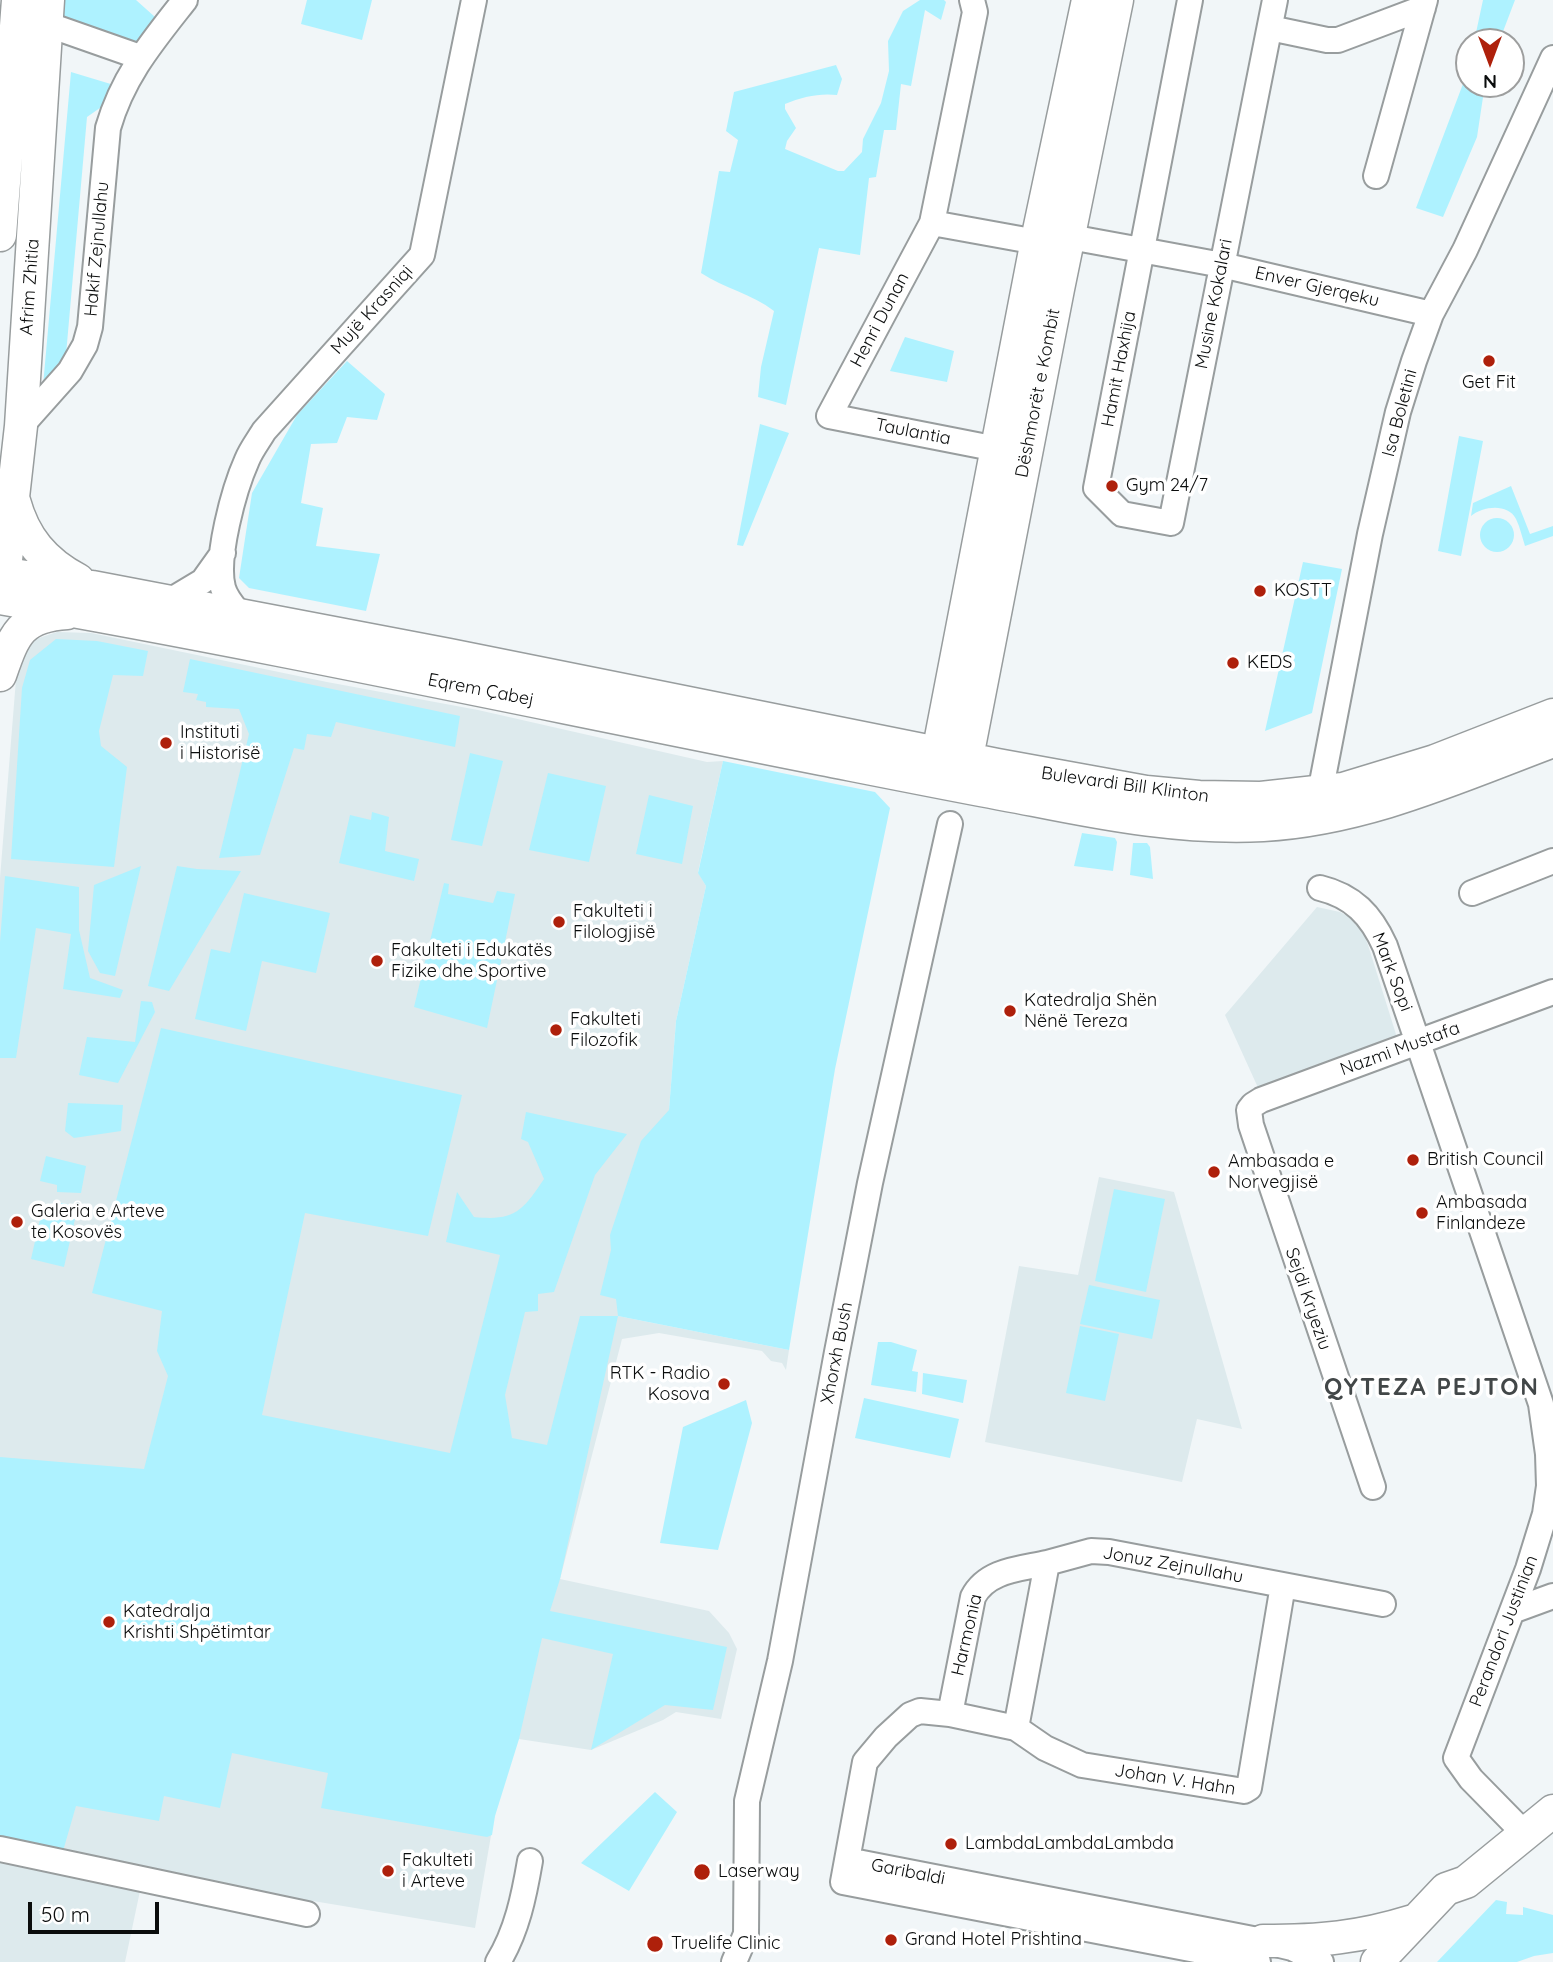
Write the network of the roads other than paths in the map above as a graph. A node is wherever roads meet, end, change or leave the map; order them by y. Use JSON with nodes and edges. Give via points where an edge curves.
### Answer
{"nodes":[{"id":1,"x":18,"y":0,"type":"edge"},
{"id":2,"x":185,"y":0,"type":"edge"},
{"id":3,"x":474,"y":0,"type":"edge"},
{"id":4,"x":1088,"y":0,"type":"edge"},
{"id":5,"x":1117,"y":0,"type":"edge"},
{"id":6,"x":1190,"y":0,"type":"edge"},
{"id":7,"x":1275,"y":0,"type":"edge"},
{"id":8,"x":1424,"y":4,"type":"edge"},
{"id":9,"x":973,"y":6,"type":"edge"},
{"id":10,"x":47,"y":12,"type":"edge"},
{"id":11,"x":1270,"y":28,"type":"junction"},
{"id":12,"x":140,"y":57,"type":"junction"},
{"id":13,"x":1553,"y":58,"type":"edge"},
{"id":14,"x":1376,"y":176,"type":"dead end"},
{"id":15,"x":932,"y":223,"type":"junction"},
{"id":16,"x":0,"y":235,"type":"edge"},
{"id":17,"x":1070,"y":237,"type":"junction"},
{"id":18,"x":1032,"y":240,"type":"junction"},
{"id":19,"x":1141,"y":250,"type":"junction"},
{"id":20,"x":1222,"y":265,"type":"junction"},
{"id":21,"x":1432,"y":314,"type":"junction"},
{"id":22,"x":829,"y":416,"type":"joint"},
{"id":23,"x":21,"y":426,"type":"junction"},
{"id":24,"x":997,"y":449,"type":"junction"},
{"id":25,"x":1096,"y":488,"type":"joint"},
{"id":26,"x":13,"y":492,"type":"junction"},
{"id":27,"x":223,"y":553,"type":"junction"},
{"id":28,"x":1,"y":592,"type":"edge"},
{"id":29,"x":89,"y":600,"type":"junction"},
{"id":30,"x":168,"y":602,"type":"junction"},
{"id":31,"x":241,"y":616,"type":"junction"},
{"id":32,"x":0,"y":675,"type":"edge"},
{"id":33,"x":1553,"y":715,"type":"edge"},
{"id":34,"x":1553,"y":741,"type":"edge"},
{"id":35,"x":950,"y":770,"type":"junction"},
{"id":36,"x":1320,"y":793,"type":"junction"},
{"id":37,"x":950,"y":824,"type":"dead end"},
{"id":38,"x":1553,"y":861,"type":"edge"},
{"id":39,"x":1320,"y":888,"type":"dead end"},
{"id":40,"x":1472,"y":894,"type":"dead end"},
{"id":41,"x":1553,"y":992,"type":"edge"},
{"id":42,"x":1418,"y":1044,"type":"junction"},
{"id":43,"x":1249,"y":1110,"type":"joint"},
{"id":44,"x":1547,"y":1401,"type":"edge"},
{"id":45,"x":1373,"y":1487,"type":"dead end"},
{"id":46,"x":1047,"y":1563,"type":"junction"},
{"id":47,"x":1283,"y":1586,"type":"junction"},
{"id":48,"x":1553,"y":1596,"type":"edge"},
{"id":49,"x":1383,"y":1604,"type":"dead end"},
{"id":50,"x":1512,"y":1611,"type":"junction"},
{"id":51,"x":950,"y":1714,"type":"junction"},
{"id":52,"x":1016,"y":1728,"type":"junction"},
{"id":53,"x":1553,"y":1811,"type":"edge"},
{"id":54,"x":1524,"y":1833,"type":"junction"},
{"id":55,"x":0,"y":1849,"type":"edge"},
{"id":56,"x":847,"y":1860,"type":"joint"},
{"id":57,"x":530,"y":1861,"type":"dead end"},
{"id":58,"x":1466,"y":1882,"type":"junction"},
{"id":59,"x":307,"y":1914,"type":"dead end"},
{"id":60,"x":1415,"y":1921,"type":"junction"},
{"id":61,"x":1253,"y":1956,"type":"edge"},
{"id":62,"x":498,"y":1962,"type":"edge"},
{"id":63,"x":734,"y":1962,"type":"edge"},
{"id":64,"x":1321,"y":1962,"type":"edge"},
{"id":65,"x":1377,"y":1962,"type":"edge"},
{"id":66,"x":1402,"y":1962,"type":"edge"}],
"edges":[{"from":1,"to":16,"type":"main road","name":"Afrim Zhitia"},
{"from":2,"to":12,"type":"street","name":"Hakif Zejnullahu"},
{"from":3,"to":27,"type":"street","name":"Mujë Krasniqi","via":[[422,255],[264,431],[237,484]]},
{"from":4,"to":18,"type":"main road","name":"Dëshmorët e Kombit"},
{"from":5,"to":17,"type":"main road","name":"Dëshmorët e Kombit"},
{"from":6,"to":19,"type":"street","name":"Hamit Haxhija"},
{"from":7,"to":11,"type":"street","name":"Musine Kokalari"},
{"from":8,"to":11,"type":"street","via":[[1338,40]]},
{"from":8,"to":14,"type":"street"},
{"from":9,"to":15,"type":"street","name":"Henri Dunan"},
{"from":10,"to":12,"type":"street"},
{"from":10,"to":23,"type":"main road","name":"Afrim Zhitia"},
{"from":11,"to":20,"type":"street","name":"Musine Kokalari"},
{"from":12,"to":23,"type":"street","name":"Hakif Zejnullahu","via":[[108,128],[85,345],[70,371]]},
{"from":13,"to":21,"type":"street","name":"Isa Boletini"},
{"from":15,"to":18,"type":"street"},
{"from":15,"to":22,"type":"street","name":"Henri Dunan"},
{"from":17,"to":18,"type":"street","name":"Enver Gjerqeku"},
{"from":17,"to":19,"type":"street","name":"Enver Gjerqeku"},
{"from":17,"to":35,"type":"main road","name":"Dëshmorët e Kombit"},
{"from":18,"to":24,"type":"main road","name":"Dëshmorët e Kombit"},
{"from":19,"to":20,"type":"street","name":"Enver Gjerqeku"},
{"from":19,"to":25,"type":"street","name":"Hamit Haxhija"},
{"from":20,"to":21,"type":"street","name":"Enver Gjerqeku"},
{"from":20,"to":25,"type":"street","name":"Musine Kokalari","via":[[1171,523],[1122,514]]},
{"from":21,"to":36,"type":"street","name":"Isa Boletini","via":[[1390,446]]},
{"from":22,"to":24,"type":"street","name":"Taulantia"},
{"from":23,"to":26,"type":"main road","name":"Afrim Zhitia"},
{"from":24,"to":35,"type":"main road","name":"Dëshmorët e Kombit"},
{"from":26,"to":28,"type":"main road","name":"Afrim Zhitia"},
{"from":26,"to":29,"type":"main road","via":[[33,546]]},
{"from":27,"to":30,"type":"street","via":[[203,581]]},
{"from":27,"to":31,"type":"street","via":[[222,585]]},
{"from":28,"to":29,"type":"main road","name":"Eqrem Çabej"},
{"from":29,"to":30,"type":"main road","name":"Eqrem Çabej"},
{"from":29,"to":32,"type":"main road","via":[[64,614],[40,617],[25,626],[11,644]]},
{"from":29,"to":35,"type":"main road","name":"Eqrem Çabej"},
{"from":30,"to":31,"type":"main road","name":"Eqrem Çabej"},
{"from":31,"to":35,"type":"main road","name":"Eqrem Çabej","via":[[449,655]]},
{"from":33,"to":36,"type":"main road","name":"Bulevardi Bill Klinton","via":[[1422,765]]},
{"from":34,"to":35,"type":"main road","name":"Bulevardi Bill Klinton","via":[[1391,802],[1304,821],[1261,825],[1144,820]]},
{"from":35,"to":36,"type":"main road","name":"Bulevardi Bill Klinton","via":[[1199,797]]},
{"from":37,"to":63,"type":"street","name":"Xhorxh Bush","via":[[870,1183],[780,1661],[747,1801],[746,1934]]},
{"from":38,"to":40,"type":"street"},
{"from":39,"to":42,"type":"street","name":"Mark Sopi","via":[[1358,905],[1378,932]]},
{"from":41,"to":42,"type":"street","name":"Nazmi Mustafa"},
{"from":42,"to":43,"type":"street","name":"Nazmi Mustafa","via":[[1261,1100]]},
{"from":42,"to":44,"type":"street","name":"Perandori Justinian"},
{"from":43,"to":45,"type":"street","name":"Sejdi Kryeziu"},
{"from":44,"to":50,"type":"street","name":"Perandori Justinian","via":[[1549,1486],[1539,1537]]},
{"from":46,"to":47,"type":"street","name":"Jonuz Zejnullahu","via":[[1091,1551],[1109,1552]]},
{"from":46,"to":51,"type":"street","name":"Harmonia","via":[[1000,1574],[978,1587]]},
{"from":46,"to":52,"type":"street"},
{"from":47,"to":49,"type":"street","name":"Jonuz Zejnullahu"},
{"from":47,"to":52,"type":"street","name":"Johan V. Hahn","via":[[1249,1788],[1244,1791],[1082,1765]]},
{"from":48,"to":50,"type":"street"},
{"from":50,"to":54,"type":"street","name":"Perandori Justinian","via":[[1456,1758]]},
{"from":51,"to":52,"type":"street","name":"Johan V. Hahn"},
{"from":51,"to":56,"type":"street","name":"Johan V. Hahn","via":[[920,1711],[910,1716],[864,1762]]},
{"from":53,"to":54,"type":"main road"},
{"from":54,"to":58,"type":"main road"},
{"from":55,"to":59,"type":"street"},
{"from":56,"to":61,"type":"street","name":"Garibaldi","via":[[843,1882]]},
{"from":57,"to":62,"type":"street","via":[[518,1917]]},
{"from":58,"to":60,"type":"main road","via":[[1446,1888]]},
{"from":58,"to":66,"type":"main road","via":[[1458,1900]]},
{"from":60,"to":61,"type":"main road"},
{"from":60,"to":65,"type":"main road"},
{"from":61,"to":64,"type":"street","name":"Garibaldi","via":[[1292,1948]]}]}
